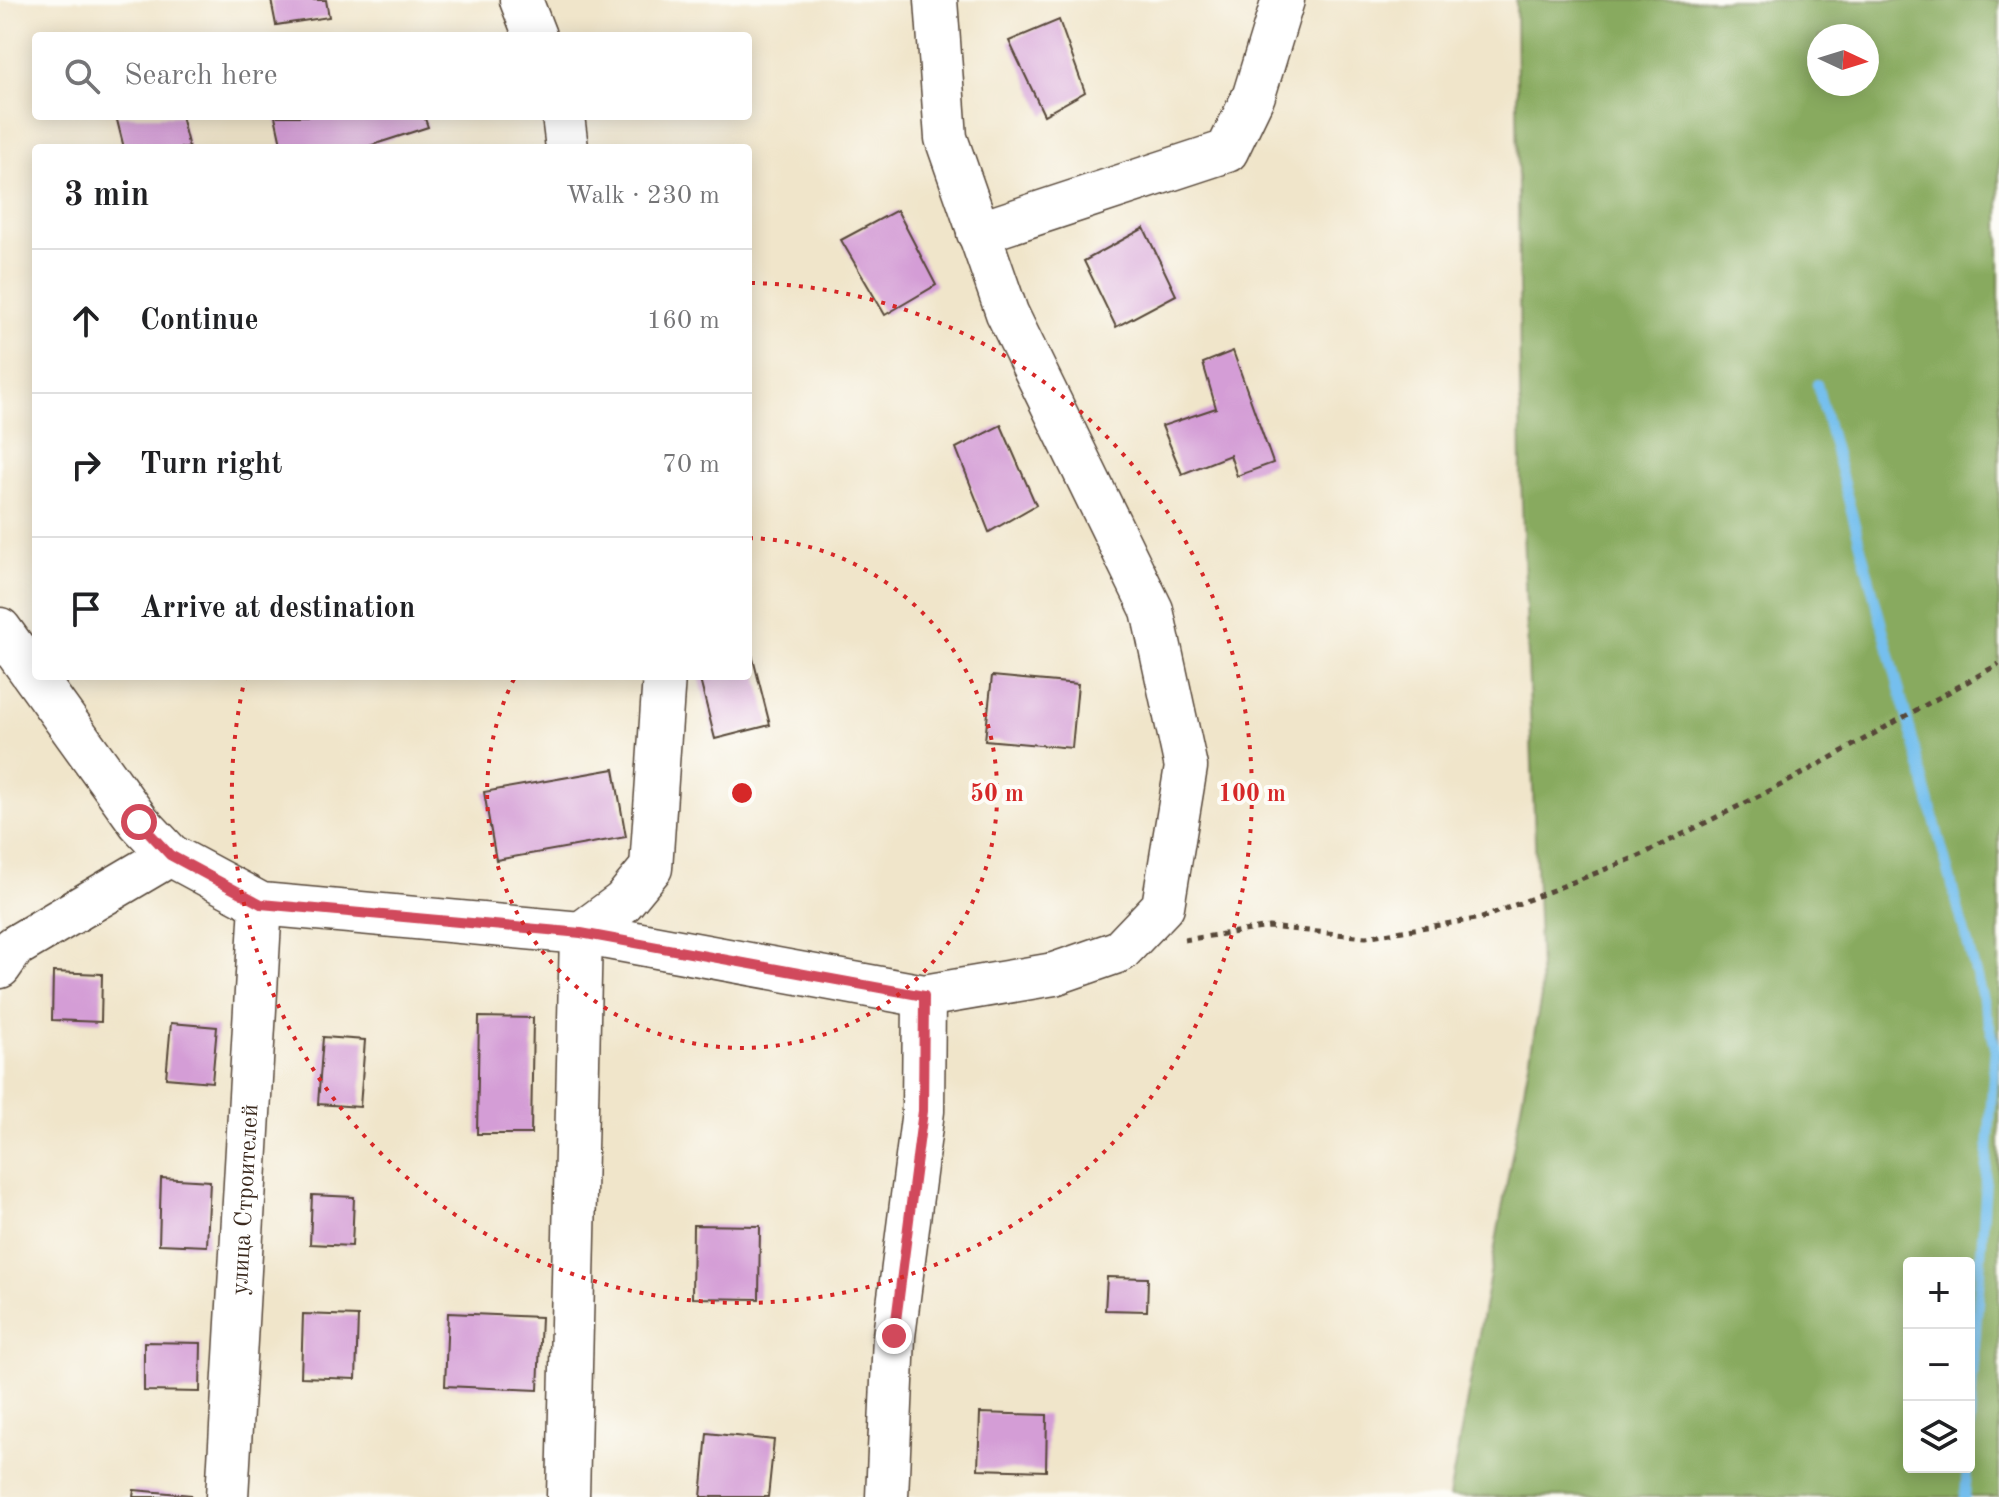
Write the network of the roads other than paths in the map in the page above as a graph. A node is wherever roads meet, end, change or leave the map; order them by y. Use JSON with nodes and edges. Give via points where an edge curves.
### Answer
{"nodes":[{"id":1,"x":521,"y":0,"type":"edge"},
{"id":2,"x":936,"y":0,"type":"edge"},
{"id":3,"x":1283,"y":0,"type":"edge"},
{"id":4,"x":533,"y":32,"type":"edge"},
{"id":5,"x":564,"y":120,"type":"edge"},
{"id":6,"x":566,"y":144,"type":"edge"},
{"id":7,"x":978,"y":233,"type":"junction"},
{"id":8,"x":0,"y":629,"type":"edge"},
{"id":9,"x":32,"y":673,"type":"edge"},
{"id":10,"x":37,"y":680,"type":"edge"},
{"id":11,"x":664,"y":680,"type":"edge"},
{"id":12,"x":170,"y":855,"type":"junction"},
{"id":13,"x":261,"y":904,"type":"junction"},
{"id":14,"x":581,"y":933,"type":"junction"},
{"id":15,"x":0,"y":967,"type":"edge"},
{"id":16,"x":924,"y":996,"type":"junction"},
{"id":17,"x":227,"y":1497,"type":"edge"},
{"id":18,"x":568,"y":1497,"type":"edge"},
{"id":19,"x":887,"y":1497,"type":"edge"}],
"edges":[{"from":1,"to":4,"type":"street"},
{"from":2,"to":7,"type":"street","via":[[946,138]]},
{"from":3,"to":7,"type":"street","via":[[1254,95],[1227,151]]},
{"from":5,"to":6,"type":"street"},
{"from":7,"to":16,"type":"street","via":[[1007,313],[1152,610],[1186,767],[1163,906],[1120,951],[1054,974]]},
{"from":8,"to":9,"type":"street"},
{"from":10,"to":12,"type":"street","via":[[139,822]]},
{"from":11,"to":14,"type":"street","via":[[651,868],[623,902]]},
{"from":12,"to":13,"type":"street"},
{"from":12,"to":15,"type":"street","via":[[14,947]]},
{"from":13,"to":14,"type":"street"},
{"from":13,"to":17,"type":"street","name":"улица Строителей"},
{"from":14,"to":16,"type":"street"},
{"from":14,"to":18,"type":"street"},
{"from":16,"to":19,"type":"street","via":[[923,1111],[894,1336]]}]}
